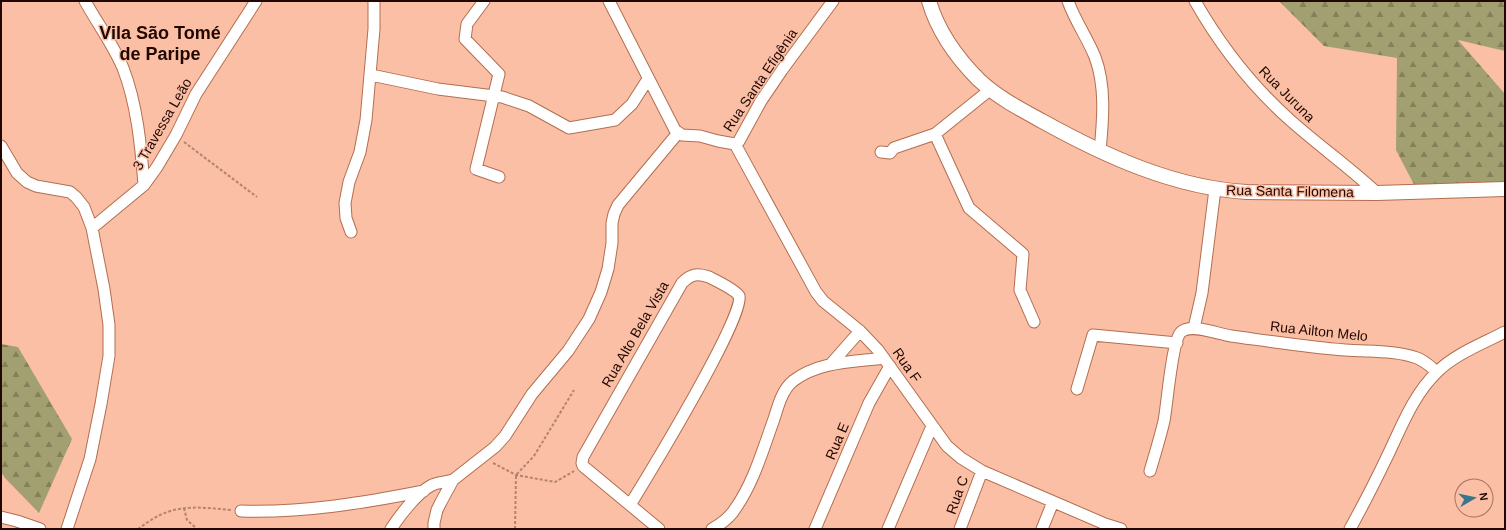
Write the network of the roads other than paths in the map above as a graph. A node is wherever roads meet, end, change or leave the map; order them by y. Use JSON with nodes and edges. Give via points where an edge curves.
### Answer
{"nodes":[{"id":1,"x":85,"y":1,"type":"edge"},
{"id":2,"x":256,"y":1,"type":"edge"},
{"id":3,"x":374,"y":1,"type":"edge"},
{"id":4,"x":484,"y":1,"type":"edge"},
{"id":5,"x":609,"y":1,"type":"edge"},
{"id":6,"x":833,"y":1,"type":"edge"},
{"id":7,"x":930,"y":1,"type":"edge"},
{"id":8,"x":1068,"y":1,"type":"edge"},
{"id":9,"x":1195,"y":1,"type":"edge"},
{"id":10,"x":371,"y":75,"type":"junction"},
{"id":11,"x":648,"y":79,"type":"junction"},
{"id":12,"x":991,"y":89,"type":"junction"},
{"id":13,"x":493,"y":96,"type":"junction"},
{"id":14,"x":678,"y":133,"type":"junction"},
{"id":15,"x":935,"y":134,"type":"junction"},
{"id":16,"x":734,"y":144,"type":"junction"},
{"id":17,"x":1,"y":146,"type":"edge"},
{"id":18,"x":1100,"y":151,"type":"junction"},
{"id":19,"x":881,"y":152,"type":"dead end"},
{"id":20,"x":499,"y":177,"type":"dead end"},
{"id":21,"x":144,"y":185,"type":"junction"},
{"id":22,"x":1215,"y":189,"type":"junction"},
{"id":23,"x":1505,"y":189,"type":"edge"},
{"id":24,"x":1377,"y":192,"type":"junction"},
{"id":25,"x":92,"y":228,"type":"junction"},
{"id":26,"x":351,"y":232,"type":"dead end"},
{"id":27,"x":1034,"y":322,"type":"dead end"},
{"id":28,"x":1194,"y":328,"type":"junction"},
{"id":29,"x":860,"y":331,"type":"junction"},
{"id":30,"x":1505,"y":332,"type":"edge"},
{"id":31,"x":1176,"y":343,"type":"junction"},
{"id":32,"x":887,"y":362,"type":"junction"},
{"id":33,"x":831,"y":364,"type":"junction"},
{"id":34,"x":1437,"y":372,"type":"junction"},
{"id":35,"x":1077,"y":389,"type":"dead end"},
{"id":36,"x":932,"y":426,"type":"junction"},
{"id":37,"x":982,"y":471,"type":"junction"},
{"id":38,"x":1150,"y":471,"type":"dead end"},
{"id":39,"x":454,"y":480,"type":"junction"},
{"id":40,"x":424,"y":491,"type":"junction"},
{"id":41,"x":1053,"y":502,"type":"junction"},
{"id":42,"x":630,"y":505,"type":"junction"},
{"id":43,"x":241,"y":511,"type":"road end"},
{"id":44,"x":1,"y":517,"type":"edge"},
{"id":45,"x":40,"y":529,"type":"edge"},
{"id":46,"x":67,"y":529,"type":"edge"},
{"id":47,"x":392,"y":529,"type":"edge"},
{"id":48,"x":434,"y":529,"type":"edge"},
{"id":49,"x":659,"y":529,"type":"edge"},
{"id":50,"x":712,"y":529,"type":"edge"},
{"id":51,"x":815,"y":529,"type":"edge"},
{"id":52,"x":888,"y":529,"type":"edge"},
{"id":53,"x":960,"y":529,"type":"edge"},
{"id":54,"x":1042,"y":529,"type":"edge"},
{"id":55,"x":1121,"y":529,"type":"edge"},
{"id":56,"x":1350,"y":529,"type":"edge"}],
"edges":[{"from":1,"to":21,"type":"street","via":[[114,50],[128,84],[137,128]]},
{"from":2,"to":21,"type":"street","name":"3 Travessa Leão","via":[[196,94],[176,135]]},
{"from":3,"to":10,"type":"street"},
{"from":4,"to":13,"type":"street","via":[[466,24],[465,39],[499,74]]},
{"from":5,"to":11,"type":"street"},
{"from":6,"to":16,"type":"street","name":"Rua Santa Efigênia","via":[[782,70],[739,141]]},
{"from":7,"to":12,"type":"main road","name":"Rua Santa Filomena","via":[[941,31],[957,56]]},
{"from":8,"to":18,"type":"street","via":[[1095,57],[1100,74],[1103,115]]},
{"from":9,"to":24,"type":"street","name":"Rua Juruna","via":[[1230,55],[1271,102]]},
{"from":10,"to":13,"type":"street","via":[[431,88]]},
{"from":10,"to":26,"type":"street","via":[[360,152],[349,182],[345,203],[346,218]]},
{"from":11,"to":13,"type":"street","via":[[632,104],[615,120],[569,128],[529,106]]},
{"from":11,"to":14,"type":"street","via":[[670,123]]},
{"from":12,"to":15,"type":"street"},
{"from":12,"to":18,"type":"main road","name":"Rua Santa Filomena","via":[[1009,103]]},
{"from":13,"to":20,"type":"street","via":[[476,169]]},
{"from":14,"to":16,"type":"street","name":"Rua Santa Efigênia"},
{"from":14,"to":39,"type":"street","via":[[618,204],[612,223],[608,269],[589,319],[495,448]]},
{"from":15,"to":19,"type":"street","via":[[894,148],[890,153]]},
{"from":15,"to":27,"type":"street","via":[[969,208],[1023,254],[1020,290]]},
{"from":16,"to":29,"type":"street","name":"Rua F","via":[[816,292],[823,301]]},
{"from":17,"to":25,"type":"street","via":[[17,173],[27,182],[70,192],[76,197],[84,207]]},
{"from":18,"to":22,"type":"main road","name":"Rua Santa Filomena","via":[[1198,186]]},
{"from":21,"to":25,"type":"street","name":"3 Travessa Leão"},
{"from":22,"to":24,"type":"main road","name":"Rua Santa Filomena","via":[[1254,192]]},
{"from":22,"to":28,"type":"street","via":[[1202,292]]},
{"from":23,"to":24,"type":"main road","name":"Rua Santa Filomena"},
{"from":25,"to":46,"type":"street","via":[[109,325],[109,356],[90,459]]},
{"from":28,"to":31,"type":"street","via":[[1180,333]]},
{"from":28,"to":34,"type":"street","name":"Rua Ailton Melo","via":[[1275,342],[1403,355],[1418,358]]},
{"from":29,"to":32,"type":"street","name":"Rua F"},
{"from":29,"to":33,"type":"street"},
{"from":30,"to":34,"type":"street","via":[[1454,359]]},
{"from":31,"to":35,"type":"street","via":[[1093,335]]},
{"from":31,"to":38,"type":"street","via":[[1159,445]]},
{"from":32,"to":33,"type":"street"},
{"from":32,"to":36,"type":"street","name":"Rua F"},
{"from":32,"to":51,"type":"street","name":"Rua E"},
{"from":33,"to":50,"type":"street","via":[[805,374],[787,388],[745,492],[735,510]]},
{"from":34,"to":56,"type":"street","via":[[1414,403]]},
{"from":36,"to":37,"type":"street","name":"Rua F","via":[[947,446]]},
{"from":36,"to":52,"type":"street"},
{"from":37,"to":41,"type":"street","name":"Rua F"},
{"from":37,"to":53,"type":"street","name":"Rua C"},
{"from":39,"to":40,"type":"street","via":[[432,485]]},
{"from":39,"to":48,"type":"street","via":[[437,510]]},
{"from":40,"to":43,"type":"street","via":[[307,510]]},
{"from":40,"to":47,"type":"street"},
{"from":41,"to":54,"type":"street"},
{"from":41,"to":55,"type":"street","name":"Rua F"},
{"from":42,"to":42,"type":"street","name":"Rua Alto Bela Vista","via":[[584,466],[583,457],[682,283],[692,275],[700,274],[736,292],[740,301],[738,309],[685,412]]},
{"from":42,"to":49,"type":"street"},
{"from":44,"to":45,"type":"street"}]}
